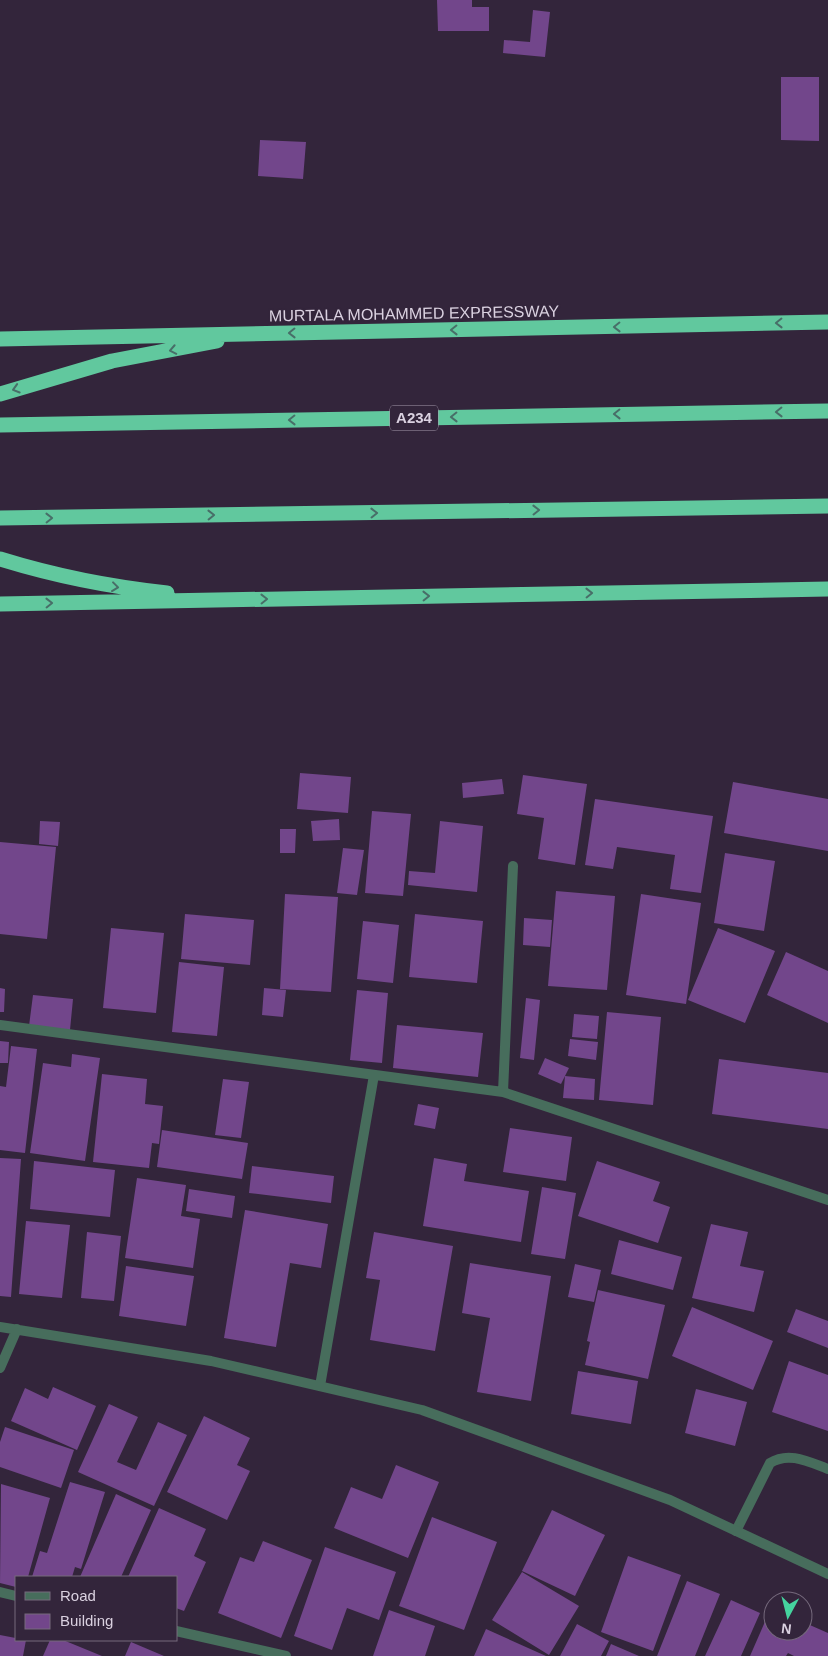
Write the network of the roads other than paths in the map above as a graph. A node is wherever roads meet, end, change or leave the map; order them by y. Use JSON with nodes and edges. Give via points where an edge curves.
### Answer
{"nodes":[{"id":1,"x":828,"y":322,"type":"edge"},
{"id":2,"x":256,"y":334,"type":"junction"},
{"id":3,"x":0,"y":339,"type":"edge"},
{"id":4,"x":0,"y":394,"type":"edge"},
{"id":5,"x":828,"y":411,"type":"edge"},
{"id":6,"x":0,"y":425,"type":"edge"},
{"id":7,"x":828,"y":506,"type":"edge"},
{"id":8,"x":0,"y":518,"type":"edge"},
{"id":9,"x":0,"y":559,"type":"edge"},
{"id":10,"x":828,"y":589,"type":"edge"},
{"id":11,"x":228,"y":600,"type":"junction"},
{"id":12,"x":0,"y":604,"type":"edge"},
{"id":13,"x":513,"y":866,"type":"dead end"},
{"id":14,"x":0,"y":1025,"type":"edge"},
{"id":15,"x":374,"y":1075,"type":"junction"},
{"id":16,"x":503,"y":1092,"type":"junction"},
{"id":17,"x":828,"y":1200,"type":"edge"},
{"id":18,"x":0,"y":1327,"type":"edge"},
{"id":19,"x":17,"y":1329,"type":"junction"},
{"id":20,"x":0,"y":1368,"type":"edge"},
{"id":21,"x":320,"y":1386,"type":"junction"},
{"id":22,"x":828,"y":1469,"type":"edge"},
{"id":23,"x":736,"y":1531,"type":"junction"},
{"id":24,"x":828,"y":1574,"type":"edge"},
{"id":25,"x":0,"y":1592,"type":"edge"},
{"id":26,"x":15,"y":1596,"type":"edge"},
{"id":27,"x":178,"y":1632,"type":"edge"},
{"id":28,"x":286,"y":1656,"type":"edge"}],
"edges":[{"from":1,"to":2,"type":"highway","name":"MURTALA MOHAMMED EXPRESSWAY","one_way":true},
{"from":2,"to":3,"type":"highway","name":"MURTALA MOHAMMED EXPRESSWAY"},
{"from":2,"to":4,"type":"highway","one_way":true,"via":[[112,361]]},
{"from":5,"to":6,"type":"highway","number":"A234","one_way":true},
{"from":8,"to":7,"type":"highway","one_way":true},
{"from":9,"to":11,"type":"highway","one_way":true,"via":[[105,586]]},
{"from":11,"to":10,"type":"highway","one_way":true},
{"from":12,"to":11,"type":"highway","one_way":true},
{"from":13,"to":16,"type":"street"},
{"from":14,"to":15,"type":"street"},
{"from":15,"to":16,"type":"street"},
{"from":15,"to":21,"type":"street"},
{"from":16,"to":17,"type":"street"},
{"from":18,"to":19,"type":"street"},
{"from":19,"to":20,"type":"street"},
{"from":19,"to":21,"type":"street","via":[[211,1361]]},
{"from":21,"to":23,"type":"street","via":[[422,1410],[670,1500]]},
{"from":22,"to":23,"type":"street","via":[[795,1457],[770,1462]]},
{"from":23,"to":24,"type":"street"},
{"from":25,"to":26,"type":"street"},
{"from":27,"to":28,"type":"street"}]}
